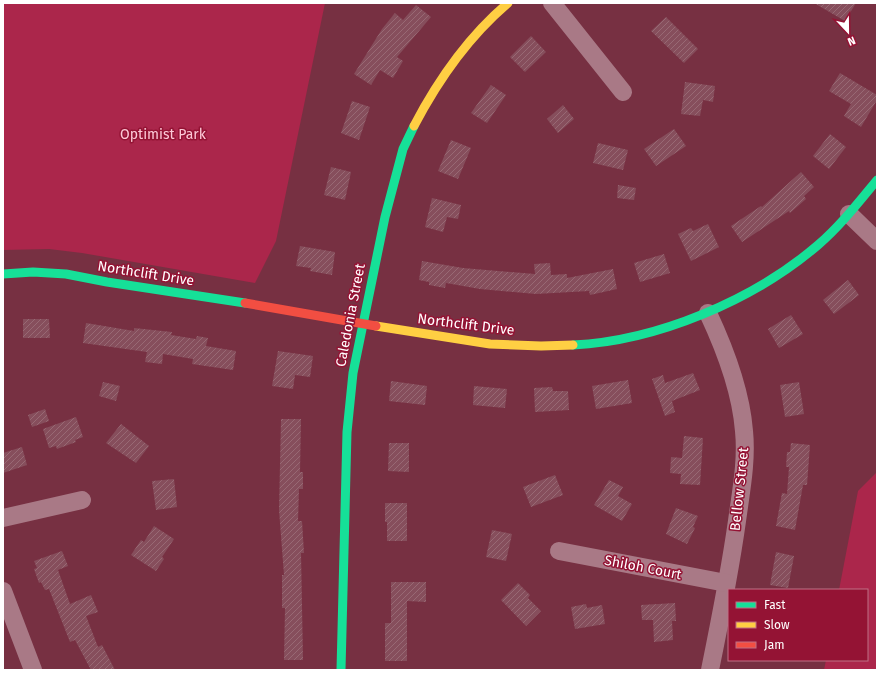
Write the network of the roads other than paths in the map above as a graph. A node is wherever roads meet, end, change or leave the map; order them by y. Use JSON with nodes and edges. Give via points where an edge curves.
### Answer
{"nodes":[{"id":1,"x":508,"y":3,"type":"edge"},
{"id":2,"x":552,"y":3,"type":"edge"},
{"id":3,"x":622,"y":92,"type":"dead end"},
{"id":4,"x":877,"y":180,"type":"edge"},
{"id":5,"x":848,"y":214,"type":"junction"},
{"id":6,"x":877,"y":241,"type":"edge"},
{"id":7,"x":3,"y":274,"type":"edge"},
{"id":8,"x":708,"y":313,"type":"junction"},
{"id":9,"x":363,"y":323,"type":"junction"},
{"id":10,"x":82,"y":500,"type":"dead end"},
{"id":11,"x":3,"y":518,"type":"edge"},
{"id":12,"x":559,"y":551,"type":"dead end"},
{"id":13,"x":726,"y":583,"type":"junction"},
{"id":14,"x":3,"y":591,"type":"edge"},
{"id":15,"x":33,"y":670,"type":"edge"},
{"id":16,"x":341,"y":670,"type":"edge"},
{"id":17,"x":710,"y":670,"type":"edge"}],
"edges":[{"from":1,"to":9,"type":"street","name":"Caledonia Street","via":[[489,19],[452,64],[430,96],[402,149]]},
{"from":2,"to":3,"type":"street"},
{"from":4,"to":5,"type":"street","name":"Northclift Drive"},
{"from":5,"to":6,"type":"street"},
{"from":5,"to":8,"type":"street","name":"Northclift Drive","via":[[818,245],[780,274]]},
{"from":7,"to":9,"type":"street","name":"Northclift Drive","via":[[66,274]]},
{"from":8,"to":9,"type":"street","name":"Northclift Drive","via":[[630,336],[587,344],[541,346],[490,344]]},
{"from":8,"to":13,"type":"street","name":"Bellow Street","via":[[736,388],[744,430],[743,478]]},
{"from":9,"to":16,"type":"street","name":"Caledonia Street","via":[[353,374],[347,432]]},
{"from":10,"to":11,"type":"street"},
{"from":12,"to":13,"type":"street","name":"Shiloh Court"},
{"from":13,"to":17,"type":"street","name":"Bellow Street"},
{"from":14,"to":15,"type":"street"}]}
